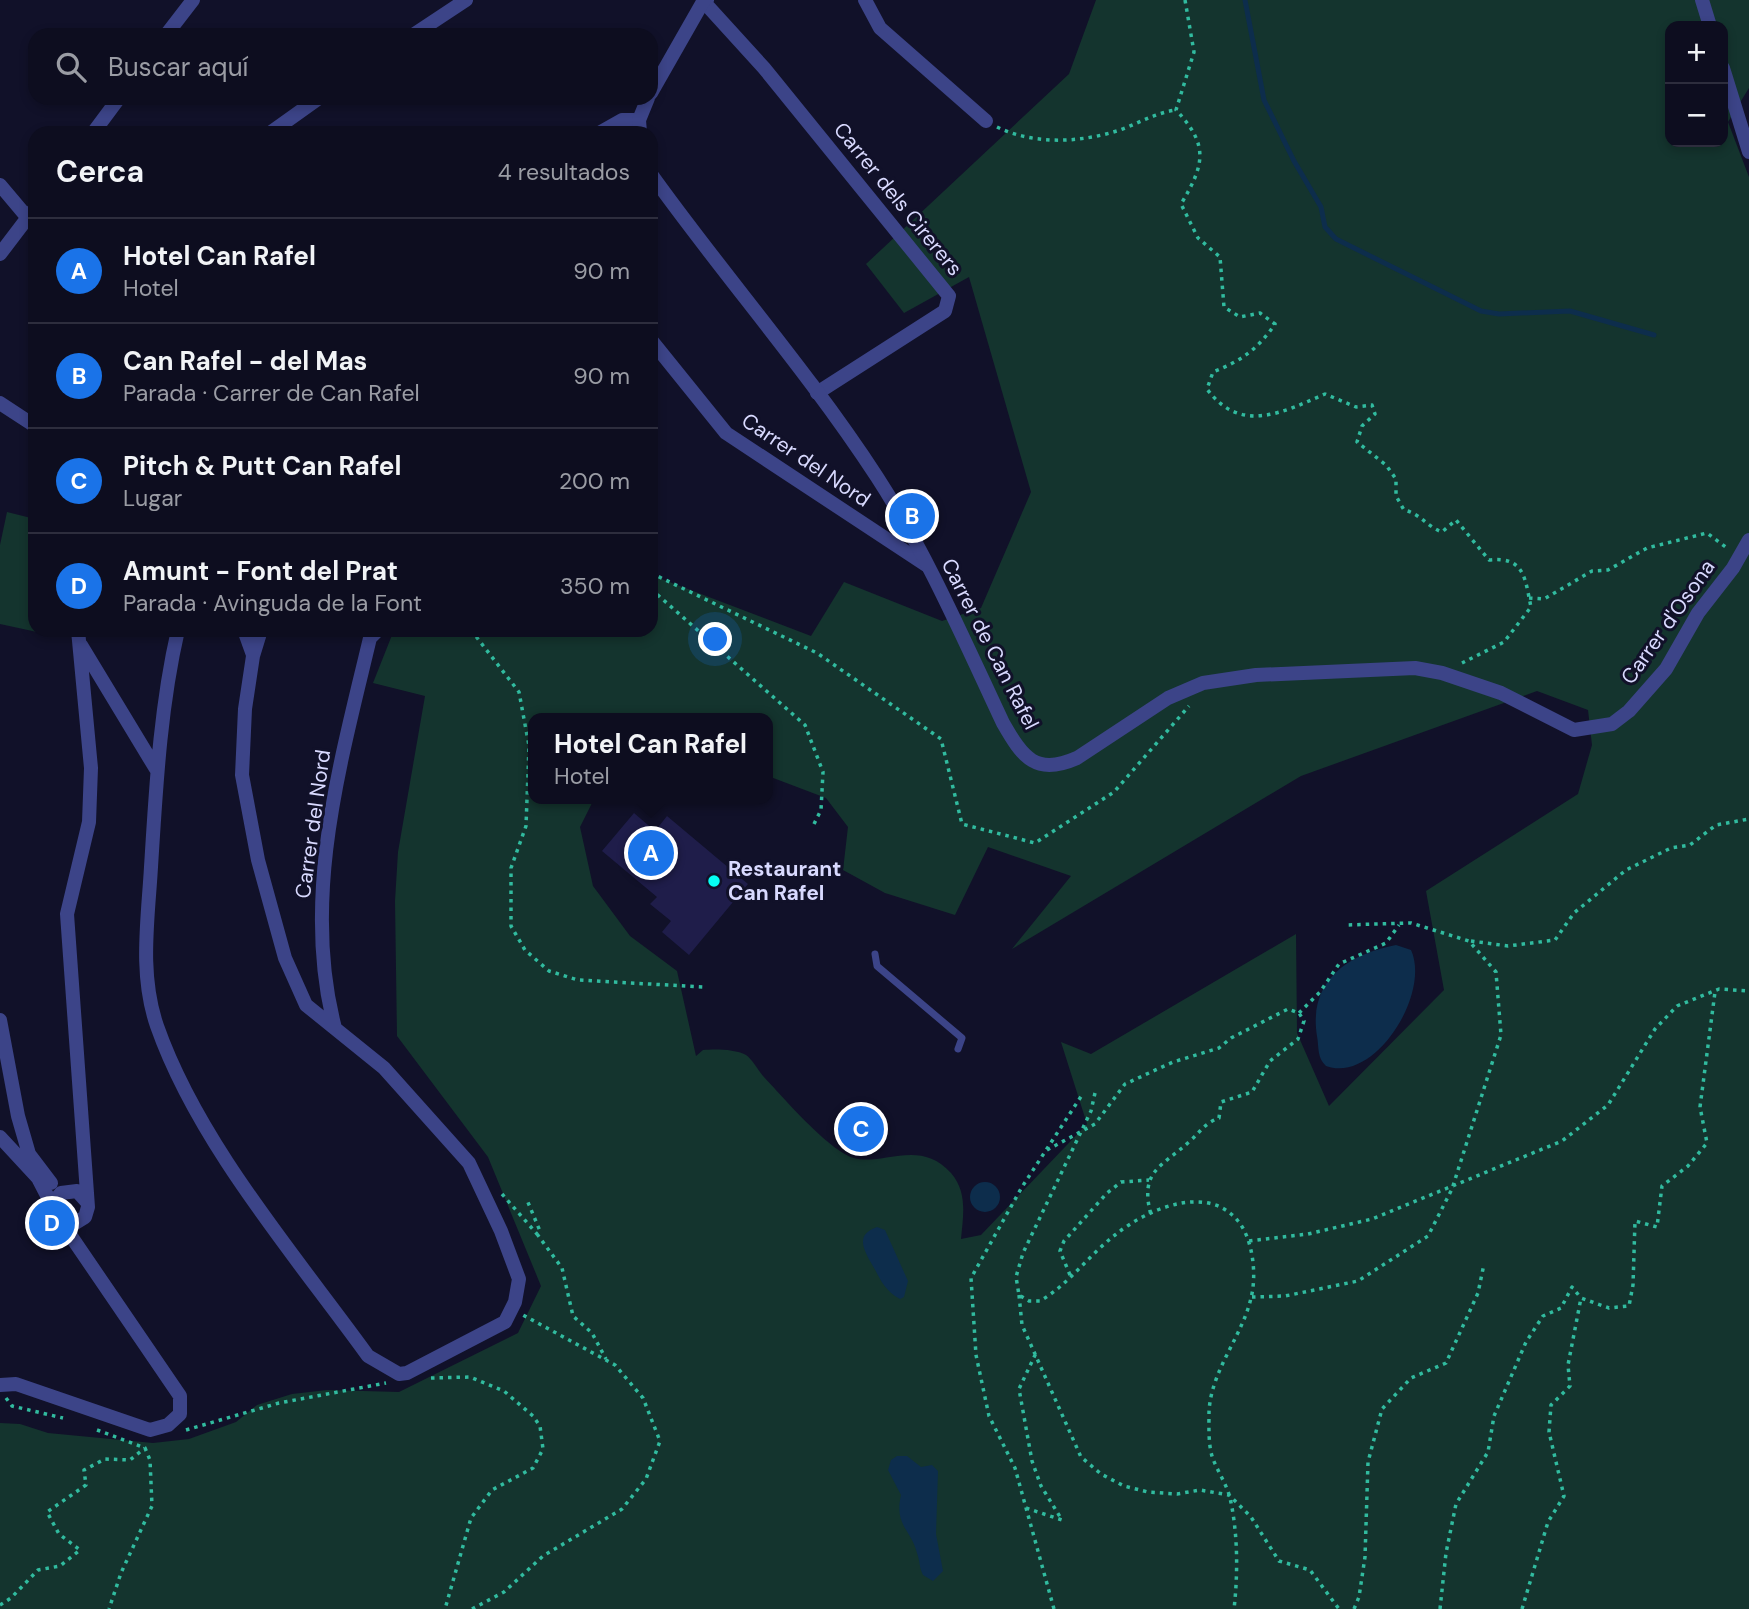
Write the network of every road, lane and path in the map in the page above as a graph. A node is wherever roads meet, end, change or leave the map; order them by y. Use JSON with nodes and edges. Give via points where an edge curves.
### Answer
{"nodes":[{"id":1,"x":192,"y":0,"type":"edge"},
{"id":2,"x":466,"y":0,"type":"edge"},
{"id":3,"x":866,"y":0,"type":"edge"},
{"id":4,"x":1185,"y":0,"type":"edge"},
{"id":5,"x":1702,"y":0,"type":"edge"},
{"id":6,"x":705,"y":1,"type":"edge"},
{"id":7,"x":1708,"y":21,"type":"edge"},
{"id":8,"x":171,"y":28,"type":"edge"},
{"id":9,"x":424,"y":28,"type":"edge"},
{"id":10,"x":658,"y":81,"type":"edge"},
{"id":11,"x":1728,"y":84,"type":"edge"},
{"id":12,"x":114,"y":105,"type":"edge"},
{"id":13,"x":308,"y":105,"type":"edge"},
{"id":14,"x":646,"y":105,"type":"edge"},
{"id":15,"x":1176,"y":110,"type":"junction"},
{"id":16,"x":289,"y":118,"type":"junction"},
{"id":17,"x":986,"y":121,"type":"joint"},
{"id":18,"x":98,"y":126,"type":"edge"},
{"id":19,"x":279,"y":126,"type":"edge"},
{"id":20,"x":287,"y":126,"type":"edge"},
{"id":21,"x":611,"y":126,"type":"edge"},
{"id":22,"x":637,"y":126,"type":"edge"},
{"id":23,"x":639,"y":126,"type":"edge"},
{"id":24,"x":1749,"y":152,"type":"edge"},
{"id":25,"x":0,"y":185,"type":"edge"},
{"id":26,"x":658,"y":188,"type":"edge"},
{"id":27,"x":28,"y":209,"type":"edge"},
{"id":28,"x":28,"y":216,"type":"edge"},
{"id":29,"x":0,"y":254,"type":"edge"},
{"id":30,"x":658,"y":349,"type":"edge"},
{"id":31,"x":817,"y":393,"type":"junction"},
{"id":32,"x":0,"y":403,"type":"edge"},
{"id":33,"x":28,"y":421,"type":"edge"},
{"id":34,"x":1749,"y":540,"type":"edge"},
{"id":35,"x":1739,"y":558,"type":"junction"},
{"id":36,"x":926,"y":565,"type":"junction"},
{"id":37,"x":658,"y":576,"type":"edge"},
{"id":38,"x":658,"y":595,"type":"edge"},
{"id":39,"x":1529,"y":598,"type":"junction"},
{"id":40,"x":78,"y":637,"type":"edge"},
{"id":41,"x":79,"y":637,"type":"edge"},
{"id":42,"x":177,"y":637,"type":"edge"},
{"id":43,"x":246,"y":637,"type":"edge"},
{"id":44,"x":259,"y":637,"type":"edge"},
{"id":45,"x":371,"y":637,"type":"edge"},
{"id":46,"x":476,"y":637,"type":"edge"},
{"id":47,"x":253,"y":656,"type":"junction"},
{"id":48,"x":1442,"y":673,"type":"junction"},
{"id":49,"x":1203,"y":683,"type":"junction"},
{"id":50,"x":1574,"y":730,"type":"joint"},
{"id":51,"x":528,"y":741,"type":"edge"},
{"id":52,"x":156,"y":769,"type":"junction"},
{"id":53,"x":528,"y":773,"type":"edge"},
{"id":54,"x":1749,"y":819,"type":"edge"},
{"id":55,"x":814,"y":824,"type":"dead end"},
{"id":56,"x":1401,"y":924,"type":"junction"},
{"id":57,"x":1345,"y":925,"type":"dead end"},
{"id":58,"x":1469,"y":941,"type":"junction"},
{"id":59,"x":876,"y":954,"type":"dead end"},
{"id":60,"x":703,"y":987,"type":"dead end"},
{"id":61,"x":1749,"y":991,"type":"edge"},
{"id":62,"x":1714,"y":992,"type":"junction"},
{"id":63,"x":1298,"y":1013,"type":"junction"},
{"id":64,"x":0,"y":1020,"type":"edge"},
{"id":65,"x":335,"y":1028,"type":"junction"},
{"id":66,"x":958,"y":1049,"type":"dead end"},
{"id":67,"x":1095,"y":1093,"type":"dead end"},
{"id":68,"x":1082,"y":1095,"type":"dead end"},
{"id":69,"x":1082,"y":1131,"type":"junction"},
{"id":70,"x":0,"y":1137,"type":"edge"},
{"id":71,"x":1047,"y":1150,"type":"junction"},
{"id":72,"x":85,"y":1166,"type":"junction"},
{"id":73,"x":1149,"y":1180,"type":"junction"},
{"id":74,"x":58,"y":1186,"type":"junction"},
{"id":75,"x":1452,"y":1189,"type":"junction"},
{"id":76,"x":500,"y":1193,"type":"dead end"},
{"id":77,"x":527,"y":1200,"type":"dead end"},
{"id":78,"x":87,"y":1202,"type":"junction"},
{"id":79,"x":53,"y":1207,"type":"junction"},
{"id":80,"x":1151,"y":1215,"type":"junction"},
{"id":81,"x":85,"y":1217,"type":"junction"},
{"id":82,"x":62,"y":1223,"type":"junction"},
{"id":83,"x":537,"y":1234,"type":"junction"},
{"id":84,"x":1249,"y":1241,"type":"junction"},
{"id":85,"x":83,"y":1253,"type":"junction"},
{"id":86,"x":1485,"y":1264,"type":"dead end"},
{"id":87,"x":1070,"y":1275,"type":"junction"},
{"id":88,"x":1019,"y":1295,"type":"junction"},
{"id":89,"x":1252,"y":1297,"type":"junction"},
{"id":90,"x":1581,"y":1298,"type":"junction"},
{"id":91,"x":512,"y":1309,"type":"junction"},
{"id":92,"x":1036,"y":1353,"type":"junction"},
{"id":93,"x":607,"y":1361,"type":"junction"},
{"id":94,"x":399,"y":1374,"type":"junction"},
{"id":95,"x":424,"y":1378,"type":"dead end"},
{"id":96,"x":0,"y":1385,"type":"edge"},
{"id":97,"x":0,"y":1391,"type":"edge"},
{"id":98,"x":64,"y":1418,"type":"dead end"},
{"id":99,"x":168,"y":1425,"type":"junction"},
{"id":100,"x":94,"y":1429,"type":"dead end"},
{"id":101,"x":145,"y":1448,"type":"junction"},
{"id":102,"x":1229,"y":1495,"type":"junction"},
{"id":103,"x":1026,"y":1508,"type":"junction"},
{"id":104,"x":0,"y":1605,"type":"edge"},
{"id":105,"x":110,"y":1609,"type":"edge"},
{"id":106,"x":445,"y":1609,"type":"edge"},
{"id":107,"x":472,"y":1609,"type":"edge"},
{"id":108,"x":1054,"y":1609,"type":"edge"},
{"id":109,"x":1234,"y":1609,"type":"edge"},
{"id":110,"x":1339,"y":1609,"type":"edge"},
{"id":111,"x":1354,"y":1609,"type":"edge"},
{"id":112,"x":1440,"y":1609,"type":"edge"},
{"id":113,"x":1522,"y":1609,"type":"edge"}],
"edges":[{"from":1,"to":8,"type":"street"},
{"from":2,"to":9,"type":"street"},
{"from":3,"to":17,"type":"street","via":[[880,28]]},
{"from":4,"to":15,"type":"path","via":[[1194,52]]},
{"from":5,"to":7,"type":"street"},
{"from":6,"to":10,"type":"street"},
{"from":6,"to":31,"type":"street","name":"Carrer dels Cirerers","via":[[948,296],[946,311]]},
{"from":11,"to":24,"type":"street"},
{"from":12,"to":18,"type":"street"},
{"from":13,"to":16,"type":"street"},
{"from":14,"to":23,"type":"street"},
{"from":15,"to":17,"type":"path","via":[[1112,132],[1072,139],[1019,138]]},
{"from":15,"to":39,"type":"path","via":[[1194,130],[1202,148],[1196,180],[1181,204],[1198,238],[1220,257],[1224,307],[1240,317],[1260,313],[1275,324],[1244,360],[1213,372],[1207,389],[1219,405],[1260,419],[1325,394],[1356,407],[1372,405],[1375,414],[1362,426],[1357,442],[1396,479],[1396,496],[1404,510],[1418,513],[1430,528],[1442,532],[1456,520],[1489,560],[1504,558],[1517,564]]},
{"from":16,"to":19,"type":"street"},
{"from":16,"to":20,"type":"street"},
{"from":21,"to":22,"type":"street","via":[[622,120]]},
{"from":25,"to":27,"type":"street"},
{"from":26,"to":31,"type":"street","name":"Carrer de Can Rafel"},
{"from":28,"to":29,"type":"street"},
{"from":30,"to":36,"type":"street","name":"Carrer del Nord","via":[[726,433]]},
{"from":31,"to":36,"type":"street","name":"Carrer de Can Rafel","via":[[877,477]]},
{"from":32,"to":33,"type":"street"},
{"from":34,"to":35,"type":"street","name":"Carrer d'Osona"},
{"from":35,"to":39,"type":"path","via":[[1707,533],[1647,548],[1608,570],[1592,571],[1544,599]]},
{"from":35,"to":50,"type":"street","name":"Carrer d'Osona","via":[[1698,613],[1666,669],[1637,702],[1612,724]]},
{"from":36,"to":49,"type":"street","name":"Carrer de Can Rafel","via":[[1003,723],[1023,754],[1035,762],[1050,766],[1077,758],[1168,698]]},
{"from":37,"to":49,"type":"path","via":[[817,653],[941,739],[962,824],[1035,843],[1114,792],[1182,718]]},
{"from":38,"to":55,"type":"path","via":[[805,725],[824,772],[821,810]]},
{"from":39,"to":48,"type":"path","via":[[1531,607],[1504,642]]},
{"from":40,"to":72,"type":"street","via":[[92,768],[89,822],[67,914]]},
{"from":41,"to":52,"type":"street"},
{"from":42,"to":52,"type":"street"},
{"from":43,"to":47,"type":"street"},
{"from":44,"to":47,"type":"street"},
{"from":45,"to":65,"type":"street","name":"Carrer del Nord","via":[[346,738],[321,890],[323,985]]},
{"from":46,"to":51,"type":"path","via":[[519,692]]},
{"from":47,"to":65,"type":"street","via":[[242,775],[258,860],[285,958],[306,1005]]},
{"from":48,"to":49,"type":"street","name":"Carrer de Can Rafel","via":[[1386,668],[1256,675]]},
{"from":48,"to":50,"type":"street","name":"Carrer de Can Rafel","via":[[1501,693]]},
{"from":52,"to":94,"type":"street","via":[[146,932],[147,980],[157,1025],[193,1103],[226,1159],[368,1356]]},
{"from":53,"to":60,"type":"path","via":[[526,826],[511,869],[511,926],[525,950],[549,971],[578,981]]},
{"from":54,"to":58,"type":"path","via":[[1716,824],[1690,845],[1671,848],[1626,870],[1574,913],[1555,940],[1508,946]]},
{"from":56,"to":57,"type":"path"},
{"from":56,"to":58,"type":"path"},
{"from":56,"to":63,"type":"path","via":[[1386,943],[1339,964]]},
{"from":58,"to":75,"type":"path","via":[[1496,972],[1501,1035]]},
{"from":59,"to":66,"type":"lane","via":[[877,966],[962,1038]]},
{"from":61,"to":62,"type":"path"},
{"from":62,"to":75,"type":"path","via":[[1678,1006],[1655,1029],[1608,1105],[1562,1141]]},
{"from":62,"to":90,"type":"path","via":[[1700,1107],[1707,1143],[1688,1166],[1662,1186],[1657,1227],[1635,1221],[1629,1306],[1609,1308]]},
{"from":63,"to":69,"type":"path","via":[[1288,1009],[1219,1048],[1125,1084],[1095,1124]]},
{"from":63,"to":73,"type":"path","via":[[1304,1021],[1298,1039],[1270,1061],[1252,1092],[1222,1102],[1219,1118],[1205,1123]]},
{"from":64,"to":74,"type":"street","via":[[29,1154]]},
{"from":65,"to":91,"type":"street","via":[[384,1068],[469,1163],[519,1279]]},
{"from":67,"to":69,"type":"path"},
{"from":68,"to":71,"type":"path"},
{"from":69,"to":71,"type":"path"},
{"from":69,"to":88,"type":"path","via":[[1023,1254],[1016,1277]]},
{"from":70,"to":74,"type":"street"},
{"from":71,"to":103,"type":"path","via":[[971,1278],[976,1355],[989,1416],[1015,1468]]},
{"from":72,"to":74,"type":"street"},
{"from":72,"to":78,"type":"street"},
{"from":73,"to":80,"type":"path","via":[[1146,1190]]},
{"from":73,"to":87,"type":"path","via":[[1121,1182],[1087,1213],[1060,1251]]},
{"from":74,"to":78,"type":"street","via":[[82,1194]]},
{"from":74,"to":79,"type":"street"},
{"from":74,"to":79,"type":"street"},
{"from":75,"to":84,"type":"path","via":[[1372,1219]]},
{"from":75,"to":89,"type":"path","via":[[1428,1236],[1358,1281],[1285,1296]]},
{"from":76,"to":83,"type":"path"},
{"from":77,"to":83,"type":"path","via":[[537,1218]]},
{"from":78,"to":81,"type":"street"},
{"from":79,"to":82,"type":"street"},
{"from":80,"to":84,"type":"path","via":[[1187,1199],[1209,1203],[1231,1213]]},
{"from":80,"to":87,"type":"path","via":[[1117,1233]]},
{"from":81,"to":82,"type":"street","via":[[72,1225]]},
{"from":81,"to":85,"type":"street"},
{"from":82,"to":85,"type":"street"},
{"from":83,"to":93,"type":"path","via":[[562,1268],[573,1316],[592,1333]]},
{"from":84,"to":89,"type":"path"},
{"from":85,"to":99,"type":"street","via":[[180,1396],[180,1414]]},
{"from":86,"to":111,"type":"path","via":[[1478,1293],[1446,1363],[1411,1378],[1382,1409],[1368,1462],[1365,1557]]},
{"from":87,"to":88,"type":"path","via":[[1040,1301]]},
{"from":88,"to":92,"type":"path","via":[[1022,1325]]},
{"from":89,"to":102,"type":"path","via":[[1214,1384],[1209,1410],[1212,1456]]},
{"from":90,"to":112,"type":"path","via":[[1572,1287],[1561,1308],[1543,1316],[1511,1373],[1494,1416],[1488,1452],[1456,1504]]},
{"from":90,"to":113,"type":"path","via":[[1567,1365],[1570,1386],[1551,1405],[1549,1432],[1564,1496],[1548,1522]]},
{"from":91,"to":93,"type":"path"},
{"from":91,"to":94,"type":"street","via":[[496,1329]]},
{"from":92,"to":102,"type":"path","via":[[1081,1457],[1101,1474],[1148,1492],[1200,1490]]},
{"from":92,"to":103,"type":"path","via":[[1019,1389],[1032,1461],[1062,1521]]},
{"from":93,"to":107,"type":"path","via":[[643,1398],[660,1441],[646,1479],[622,1509],[543,1556],[504,1592]]},
{"from":94,"to":99,"type":"path","via":[[389,1382],[279,1403],[181,1432]]},
{"from":95,"to":106,"type":"path","via":[[470,1377],[504,1391],[540,1426],[543,1449],[533,1468],[492,1490],[471,1518]]},
{"from":96,"to":99,"type":"street","via":[[16,1384],[150,1430]]},
{"from":97,"to":98,"type":"path","via":[[12,1406]]},
{"from":100,"to":101,"type":"path"},
{"from":101,"to":104,"type":"path","via":[[130,1460],[105,1459],[84,1470],[86,1485],[47,1513],[59,1534],[80,1550],[61,1566],[38,1570]]},
{"from":101,"to":105,"type":"path","via":[[150,1460],[152,1506]]},
{"from":102,"to":109,"type":"path","via":[[1237,1581]]},
{"from":102,"to":110,"type":"path","via":[[1251,1517],[1279,1561],[1310,1570]]},
{"from":103,"to":108,"type":"path"}]}
